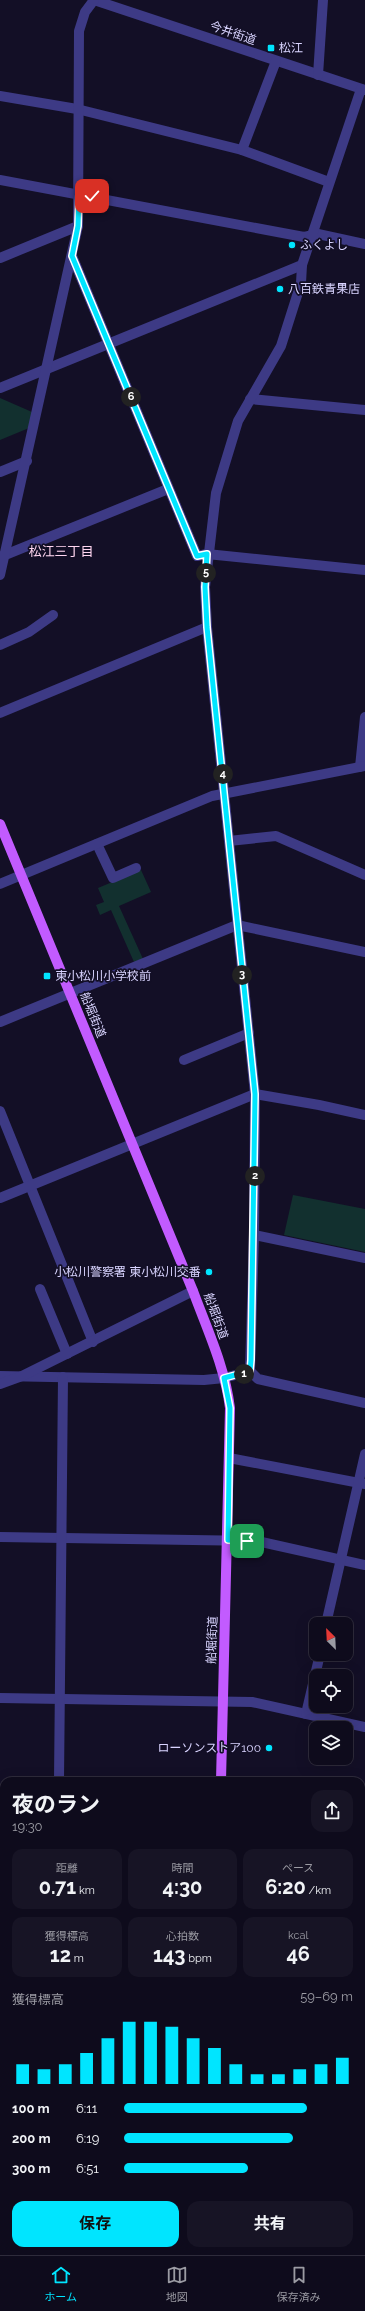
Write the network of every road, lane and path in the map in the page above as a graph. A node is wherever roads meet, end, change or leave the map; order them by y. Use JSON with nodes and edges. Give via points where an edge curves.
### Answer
{"nodes":[{"id":1,"x":94,"y":0,"type":"edge"},
{"id":2,"x":323,"y":0,"type":"edge"},
{"id":3,"x":276,"y":61,"type":"junction"},
{"id":4,"x":318,"y":75,"type":"junction"},
{"id":5,"x":363,"y":89,"type":"edge"},
{"id":6,"x":0,"y":96,"type":"edge"},
{"id":7,"x":77,"y":109,"type":"junction"},
{"id":8,"x":242,"y":150,"type":"junction"},
{"id":9,"x":0,"y":180,"type":"edge"},
{"id":10,"x":329,"y":182,"type":"junction"},
{"id":11,"x":79,"y":194,"type":"junction"},
{"id":12,"x":78,"y":226,"type":"junction"},
{"id":13,"x":312,"y":234,"type":"junction"},
{"id":14,"x":365,"y":244,"type":"edge"},
{"id":15,"x":72,"y":256,"type":"junction"},
{"id":16,"x":0,"y":258,"type":"edge"},
{"id":17,"x":302,"y":265,"type":"junction"},
{"id":18,"x":109,"y":344,"type":"junction"},
{"id":19,"x":46,"y":370,"type":"junction"},
{"id":20,"x":0,"y":388,"type":"edge"},
{"id":21,"x":250,"y":399,"type":"junction"},
{"id":22,"x":365,"y":410,"type":"edge"},
{"id":23,"x":27,"y":461,"type":"junction"},
{"id":24,"x":0,"y":472,"type":"edge"},
{"id":25,"x":168,"y":489,"type":"junction"},
{"id":26,"x":207,"y":554,"type":"junction"},
{"id":27,"x":2,"y":556,"type":"edge"},
{"id":28,"x":365,"y":570,"type":"edge"},
{"id":29,"x":0,"y":575,"type":"edge"},
{"id":30,"x":53,"y":615,"type":"dead end"},
{"id":31,"x":207,"y":627,"type":"junction"},
{"id":32,"x":0,"y":644,"type":"edge"},
{"id":33,"x":0,"y":713,"type":"edge"},
{"id":34,"x":365,"y":717,"type":"edge"},
{"id":35,"x":362,"y":767,"type":"edge"},
{"id":36,"x":224,"y":792,"type":"junction"},
{"id":37,"x":0,"y":824,"type":"edge"},
{"id":38,"x":229,"y":841,"type":"junction"},
{"id":39,"x":97,"y":844,"type":"junction"},
{"id":40,"x":136,"y":868,"type":"dead end"},
{"id":41,"x":22,"y":875,"type":"junction"},
{"id":42,"x":365,"y":875,"type":"edge"},
{"id":43,"x":0,"y":884,"type":"edge"},
{"id":44,"x":237,"y":925,"type":"junction"},
{"id":45,"x":365,"y":952,"type":"edge"},
{"id":46,"x":70,"y":993,"type":"junction"},
{"id":47,"x":0,"y":1022,"type":"edge"},
{"id":48,"x":249,"y":1033,"type":"junction"},
{"id":49,"x":184,"y":1060,"type":"dead end"},
{"id":50,"x":255,"y":1094,"type":"junction"},
{"id":51,"x":0,"y":1112,"type":"edge"},
{"id":52,"x":365,"y":1115,"type":"edge"},
{"id":53,"x":132,"y":1143,"type":"junction"},
{"id":54,"x":29,"y":1186,"type":"junction"},
{"id":55,"x":0,"y":1198,"type":"edge"},
{"id":56,"x":254,"y":1235,"type":"junction"},
{"id":57,"x":365,"y":1258,"type":"edge"},
{"id":58,"x":40,"y":1289,"type":"dead end"},
{"id":59,"x":193,"y":1291,"type":"junction"},
{"id":60,"x":93,"y":1342,"type":"junction"},
{"id":61,"x":67,"y":1354,"type":"junction"},
{"id":62,"x":250,"y":1371,"type":"junction"},
{"id":63,"x":0,"y":1376,"type":"edge"},
{"id":64,"x":22,"y":1376,"type":"junction"},
{"id":65,"x":63,"y":1378,"type":"junction"},
{"id":66,"x":224,"y":1378,"type":"junction"},
{"id":67,"x":0,"y":1384,"type":"edge"},
{"id":68,"x":365,"y":1403,"type":"edge"},
{"id":69,"x":365,"y":1454,"type":"edge"},
{"id":70,"x":229,"y":1458,"type":"junction"},
{"id":71,"x":362,"y":1483,"type":"edge"},
{"id":72,"x":0,"y":1537,"type":"edge"},
{"id":73,"x":60,"y":1538,"type":"junction"},
{"id":74,"x":228,"y":1540,"type":"junction"},
{"id":75,"x":341,"y":1560,"type":"junction"},
{"id":76,"x":365,"y":1565,"type":"edge"},
{"id":77,"x":328,"y":1617,"type":"edge"},
{"id":78,"x":318,"y":1661,"type":"edge"},
{"id":79,"x":0,"y":1698,"type":"edge"},
{"id":80,"x":61,"y":1699,"type":"junction"},
{"id":81,"x":223,"y":1702,"type":"junction"},
{"id":82,"x":306,"y":1714,"type":"junction"},
{"id":83,"x":365,"y":1727,"type":"edge"},
{"id":84,"x":59,"y":1777,"type":"edge"},
{"id":85,"x":221,"y":1777,"type":"edge"}],
"edges":[{"from":1,"to":3,"type":"street","name":"今井街道"},
{"from":1,"to":7,"type":"street","via":[[85,12],[79,31]]},
{"from":2,"to":4,"type":"street"},
{"from":3,"to":4,"type":"street","name":"今井街道"},
{"from":3,"to":8,"type":"street"},
{"from":4,"to":5,"type":"street","name":"今井街道"},
{"from":5,"to":10,"type":"street"},
{"from":6,"to":7,"type":"street"},
{"from":7,"to":8,"type":"street"},
{"from":7,"to":11,"type":"street"},
{"from":8,"to":10,"type":"street"},
{"from":9,"to":11,"type":"street"},
{"from":10,"to":13,"type":"street"},
{"from":11,"to":12,"type":"street"},
{"from":11,"to":13,"type":"street","via":[[304,237]]},
{"from":12,"to":15,"type":"street"},
{"from":12,"to":16,"type":"street"},
{"from":13,"to":14,"type":"street"},
{"from":13,"to":17,"type":"street"},
{"from":15,"to":18,"type":"street"},
{"from":15,"to":19,"type":"street"},
{"from":17,"to":18,"type":"street"},
{"from":17,"to":21,"type":"street","via":[[301,283],[281,346]]},
{"from":18,"to":19,"type":"street"},
{"from":18,"to":25,"type":"street"},
{"from":19,"to":20,"type":"street"},
{"from":19,"to":23,"type":"street"},
{"from":21,"to":22,"type":"street"},
{"from":21,"to":26,"type":"street","via":[[238,421],[216,493]]},
{"from":23,"to":24,"type":"street"},
{"from":23,"to":27,"type":"street"},
{"from":25,"to":26,"type":"street","via":[[197,556]]},
{"from":25,"to":27,"type":"street"},
{"from":26,"to":28,"type":"street"},
{"from":26,"to":31,"type":"street"},
{"from":27,"to":29,"type":"street"},
{"from":30,"to":32,"type":"street","via":[[28,632]]},
{"from":31,"to":33,"type":"street"},
{"from":31,"to":36,"type":"street"},
{"from":34,"to":35,"type":"street"},
{"from":35,"to":36,"type":"street"},
{"from":36,"to":38,"type":"street"},
{"from":36,"to":39,"type":"street"},
{"from":37,"to":41,"type":"main road","name":"船堀街道"},
{"from":38,"to":42,"type":"street","via":[[276,836]]},
{"from":38,"to":44,"type":"street"},
{"from":39,"to":40,"type":"street","via":[[113,878]]},
{"from":39,"to":41,"type":"street"},
{"from":41,"to":43,"type":"street"},
{"from":41,"to":46,"type":"main road","name":"船堀街道"},
{"from":44,"to":45,"type":"street"},
{"from":44,"to":46,"type":"street"},
{"from":44,"to":48,"type":"street"},
{"from":46,"to":47,"type":"street"},
{"from":46,"to":53,"type":"main road","name":"船堀街道"},
{"from":48,"to":49,"type":"street"},
{"from":48,"to":50,"type":"street"},
{"from":50,"to":52,"type":"street"},
{"from":50,"to":53,"type":"street"},
{"from":50,"to":56,"type":"street"},
{"from":51,"to":54,"type":"street"},
{"from":53,"to":54,"type":"street"},
{"from":53,"to":59,"type":"main road","name":"船堀街道"},
{"from":54,"to":55,"type":"street"},
{"from":54,"to":60,"type":"street"},
{"from":56,"to":57,"type":"street"},
{"from":56,"to":62,"type":"street"},
{"from":58,"to":61,"type":"street"},
{"from":59,"to":60,"type":"street"},
{"from":59,"to":66,"type":"main road","name":"船堀街道"},
{"from":60,"to":61,"type":"street"},
{"from":61,"to":64,"type":"street"},
{"from":62,"to":66,"type":"street"},
{"from":62,"to":68,"type":"street","via":[[258,1379]]},
{"from":63,"to":64,"type":"street"},
{"from":64,"to":65,"type":"street"},
{"from":64,"to":67,"type":"street"},
{"from":65,"to":66,"type":"street"},
{"from":65,"to":73,"type":"street"},
{"from":66,"to":70,"type":"main road","name":"船堀街道","via":[[230,1408]]},
{"from":69,"to":71,"type":"street"},
{"from":70,"to":71,"type":"street"},
{"from":70,"to":74,"type":"main road","name":"船堀街道"},
{"from":71,"to":75,"type":"street"},
{"from":72,"to":73,"type":"street"},
{"from":73,"to":74,"type":"street"},
{"from":73,"to":80,"type":"street"},
{"from":74,"to":75,"type":"street","via":[[257,1541]]},
{"from":74,"to":81,"type":"main road","name":"船堀街道"},
{"from":75,"to":76,"type":"street"},
{"from":75,"to":77,"type":"street"},
{"from":78,"to":82,"type":"street"},
{"from":79,"to":80,"type":"street"},
{"from":80,"to":81,"type":"street"},
{"from":80,"to":84,"type":"street"},
{"from":81,"to":82,"type":"street","via":[[252,1702]]},
{"from":81,"to":85,"type":"main road","name":"船堀街道"},
{"from":82,"to":83,"type":"street"}]}
